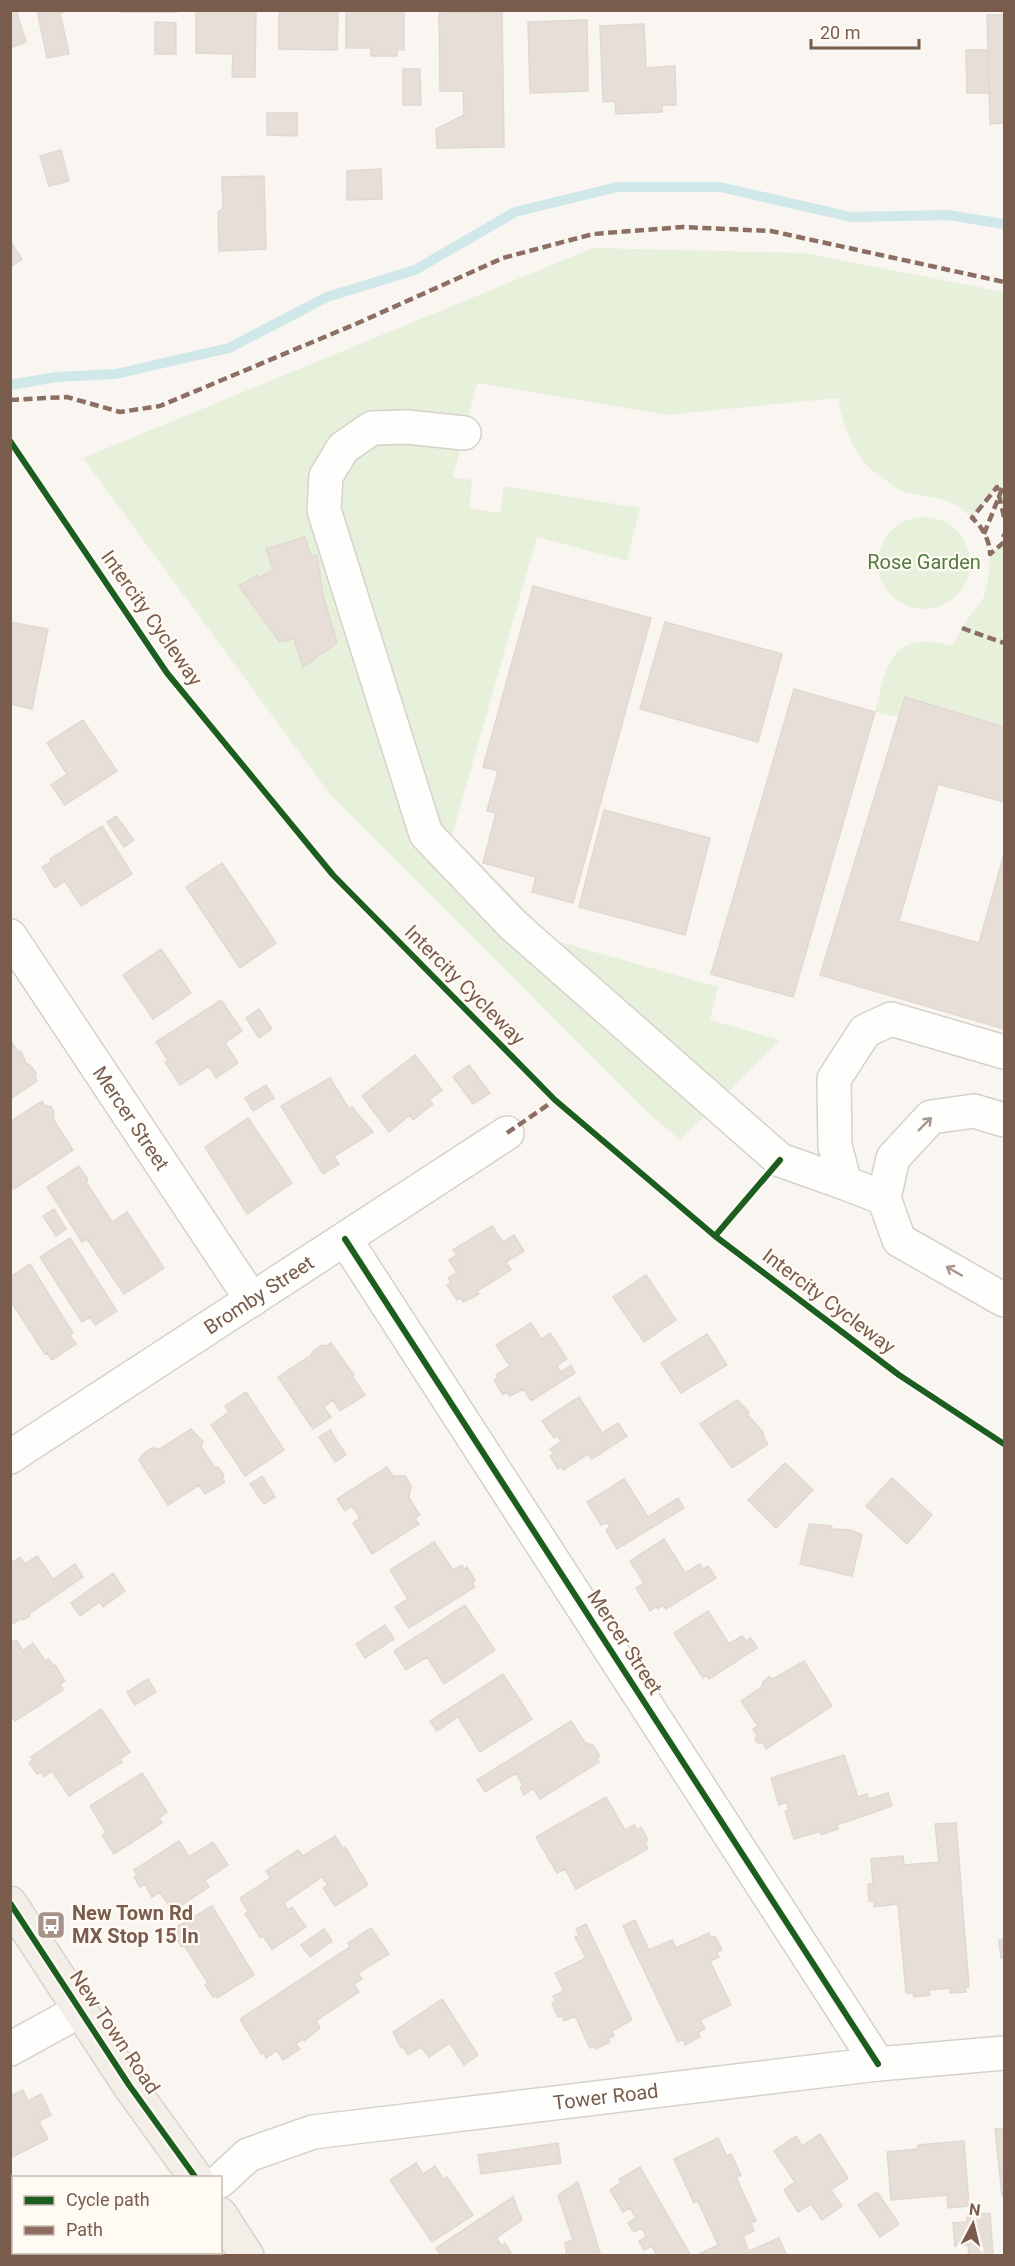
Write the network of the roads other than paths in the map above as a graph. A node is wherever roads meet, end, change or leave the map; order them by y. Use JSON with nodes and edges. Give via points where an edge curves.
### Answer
{"nodes":[{"id":1,"x":464,"y":433,"type":"dead end"},
{"id":2,"x":10,"y":936,"type":"edge"},
{"id":3,"x":1005,"y":1052,"type":"edge"},
{"id":4,"x":1005,"y":1120,"type":"edge"},
{"id":5,"x":507,"y":1133,"type":"dead end"},
{"id":6,"x":845,"y":1183,"type":"junction"},
{"id":7,"x":884,"y":1198,"type":"junction"},
{"id":8,"x":345,"y":1239,"type":"junction"},
{"id":9,"x":252,"y":1300,"type":"junction"},
{"id":10,"x":1005,"y":1300,"type":"edge"},
{"id":11,"x":10,"y":1457,"type":"edge"},
{"id":12,"x":10,"y":1903,"type":"edge"},
{"id":13,"x":81,"y":2010,"type":"junction"},
{"id":14,"x":10,"y":2049,"type":"edge"},
{"id":15,"x":1005,"y":2054,"type":"edge"},
{"id":16,"x":878,"y":2064,"type":"junction"},
{"id":17,"x":195,"y":2176,"type":"edge"},
{"id":18,"x":222,"y":2179,"type":"edge"},
{"id":19,"x":222,"y":2217,"type":"edge"},
{"id":20,"x":247,"y":2256,"type":"edge"}],
"edges":[{"from":1,"to":6,"type":"street","via":[[372,428],[343,448],[326,476],[324,510],[426,834],[513,925],[780,1160]]},
{"from":2,"to":9,"type":"street","name":"Mercer Street"},
{"from":3,"to":6,"type":"street","via":[[891,1019],[865,1031],[834,1079],[835,1146]]},
{"from":7,"to":4,"type":"street","one_way":true,"via":[[893,1158],[931,1117],[974,1111]]},
{"from":5,"to":8,"type":"street","name":"Bromby Street"},
{"from":6,"to":7,"type":"street"},
{"from":10,"to":7,"type":"street","one_way":true,"via":[[899,1240]]},
{"from":8,"to":9,"type":"street","name":"Bromby Street"},
{"from":8,"to":16,"type":"street","name":"Mercer Street"},
{"from":9,"to":11,"type":"street","name":"Bromby Street"},
{"from":12,"to":13,"type":"main road","name":"New Town Road"},
{"from":13,"to":14,"type":"street"},
{"from":13,"to":17,"type":"main road","name":"New Town Road"},
{"from":15,"to":16,"type":"street","name":"Tower Road"},
{"from":16,"to":18,"type":"street","name":"Tower Road","via":[[314,2132],[248,2155]]},
{"from":19,"to":20,"type":"main road"}]}
